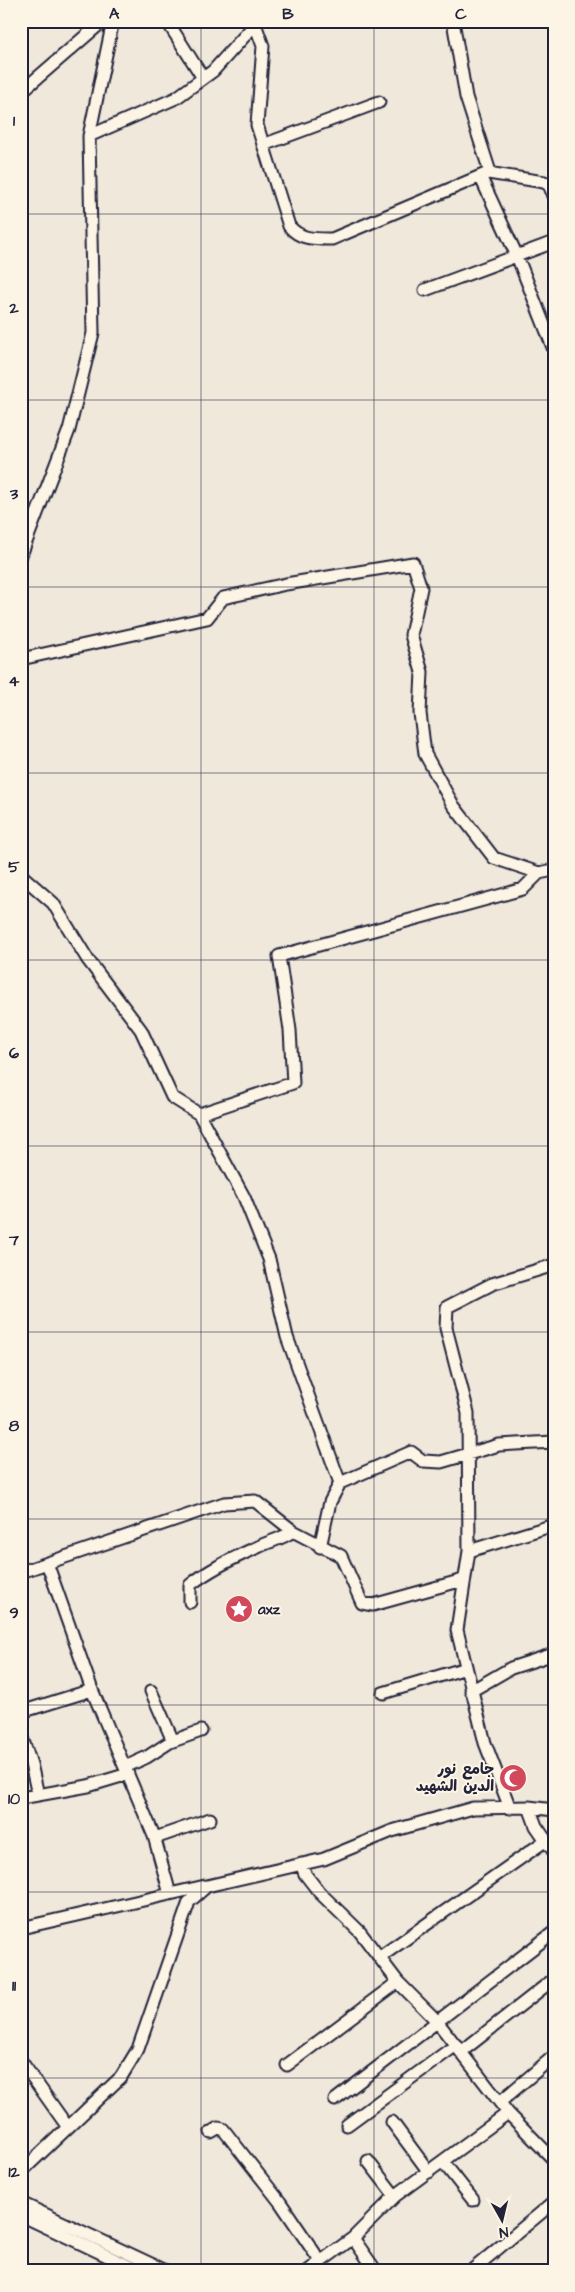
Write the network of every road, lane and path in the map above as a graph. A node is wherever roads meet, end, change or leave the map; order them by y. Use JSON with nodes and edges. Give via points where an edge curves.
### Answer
{"nodes":[{"id":1,"x":103,"y":21,"type":"edge"},
{"id":2,"x":113,"y":21,"type":"edge"},
{"id":3,"x":167,"y":21,"type":"edge"},
{"id":4,"x":453,"y":21,"type":"edge"},
{"id":5,"x":256,"y":23,"type":"edge"},
{"id":6,"x":203,"y":78,"type":"junction"},
{"id":7,"x":21,"y":92,"type":"edge"},
{"id":8,"x":379,"y":102,"type":"dead end"},
{"id":9,"x":89,"y":136,"type":"junction"},
{"id":10,"x":263,"y":145,"type":"junction"},
{"id":11,"x":485,"y":176,"type":"junction"},
{"id":12,"x":554,"y":196,"type":"edge"},
{"id":13,"x":554,"y":242,"type":"edge"},
{"id":14,"x":517,"y":256,"type":"junction"},
{"id":15,"x":425,"y":290,"type":"dead end"},
{"id":16,"x":554,"y":350,"type":"edge"},
{"id":17,"x":21,"y":556,"type":"edge"},
{"id":18,"x":21,"y":659,"type":"edge"},
{"id":19,"x":554,"y":870,"type":"edge"},
{"id":20,"x":539,"y":873,"type":"junction"},
{"id":21,"x":21,"y":875,"type":"edge"},
{"id":22,"x":199,"y":1114,"type":"junction"},
{"id":23,"x":554,"y":1265,"type":"edge"},
{"id":24,"x":554,"y":1442,"type":"edge"},
{"id":25,"x":467,"y":1454,"type":"junction"},
{"id":26,"x":340,"y":1483,"type":"junction"},
{"id":27,"x":554,"y":1524,"type":"edge"},
{"id":28,"x":293,"y":1531,"type":"junction"},
{"id":29,"x":320,"y":1547,"type":"junction"},
{"id":30,"x":468,"y":1551,"type":"junction"},
{"id":31,"x":47,"y":1563,"type":"junction"},
{"id":32,"x":21,"y":1572,"type":"edge"},
{"id":33,"x":463,"y":1580,"type":"junction"},
{"id":34,"x":190,"y":1602,"type":"dead end"},
{"id":35,"x":554,"y":1654,"type":"edge"},
{"id":36,"x":466,"y":1668,"type":"junction"},
{"id":37,"x":92,"y":1690,"type":"junction"},
{"id":38,"x":151,"y":1691,"type":"dead end"},
{"id":39,"x":471,"y":1691,"type":"junction"},
{"id":40,"x":383,"y":1693,"type":"dead end"},
{"id":41,"x":21,"y":1712,"type":"edge"},
{"id":42,"x":201,"y":1731,"type":"dead end"},
{"id":43,"x":21,"y":1735,"type":"edge"},
{"id":44,"x":173,"y":1741,"type":"junction"},
{"id":45,"x":127,"y":1770,"type":"junction"},
{"id":46,"x":38,"y":1796,"type":"junction"},
{"id":47,"x":21,"y":1798,"type":"edge"},
{"id":48,"x":529,"y":1807,"type":"junction"},
{"id":49,"x":510,"y":1808,"type":"junction"},
{"id":50,"x":554,"y":1810,"type":"edge"},
{"id":51,"x":210,"y":1819,"type":"dead end"},
{"id":52,"x":155,"y":1838,"type":"junction"},
{"id":53,"x":545,"y":1841,"type":"junction"},
{"id":54,"x":554,"y":1852,"type":"edge"},
{"id":55,"x":301,"y":1864,"type":"junction"},
{"id":56,"x":207,"y":1886,"type":"junction"},
{"id":57,"x":170,"y":1894,"type":"junction"},
{"id":58,"x":21,"y":1928,"type":"edge"},
{"id":59,"x":554,"y":1932,"type":"edge"},
{"id":60,"x":380,"y":1957,"type":"junction"},
{"id":61,"x":554,"y":1979,"type":"edge"},
{"id":62,"x":398,"y":1982,"type":"junction"},
{"id":63,"x":436,"y":2020,"type":"junction"},
{"id":64,"x":459,"y":2049,"type":"junction"},
{"id":65,"x":554,"y":2056,"type":"edge"},
{"id":66,"x":21,"y":2061,"type":"edge"},
{"id":67,"x":287,"y":2065,"type":"dead end"},
{"id":68,"x":335,"y":2100,"type":"dead end"},
{"id":69,"x":500,"y":2102,"type":"junction"},
{"id":70,"x":508,"y":2113,"type":"junction"},
{"id":71,"x":392,"y":2122,"type":"dead end"},
{"id":72,"x":67,"y":2126,"type":"junction"},
{"id":73,"x":347,"y":2126,"type":"dead end"},
{"id":74,"x":211,"y":2132,"type":"dead end"},
{"id":75,"x":554,"y":2160,"type":"edge"},
{"id":76,"x":368,"y":2161,"type":"dead end"},
{"id":77,"x":442,"y":2162,"type":"junction"},
{"id":78,"x":21,"y":2172,"type":"edge"},
{"id":79,"x":429,"y":2172,"type":"junction"},
{"id":80,"x":395,"y":2196,"type":"junction"},
{"id":81,"x":473,"y":2200,"type":"dead end"},
{"id":82,"x":554,"y":2202,"type":"edge"},
{"id":83,"x":21,"y":2203,"type":"edge"},
{"id":84,"x":21,"y":2216,"type":"edge"},
{"id":85,"x":353,"y":2238,"type":"junction"},
{"id":86,"x":320,"y":2261,"type":"junction"},
{"id":87,"x":139,"y":2271,"type":"edge"},
{"id":88,"x":166,"y":2271,"type":"edge"},
{"id":89,"x":308,"y":2271,"type":"edge"},
{"id":90,"x":376,"y":2271,"type":"edge"},
{"id":91,"x":471,"y":2271,"type":"edge"}],
"edges":[{"from":1,"to":7,"type":"street"},
{"from":2,"to":9,"type":"street"},
{"from":3,"to":6,"type":"street"},
{"from":4,"to":11,"type":"street","via":[[466,97],[489,169]]},
{"from":5,"to":6,"type":"street"},
{"from":5,"to":10,"type":"street","via":[[263,46],[257,125]]},
{"from":6,"to":9,"type":"street","via":[[176,98]]},
{"from":8,"to":10,"type":"street"},
{"from":9,"to":17,"type":"street","via":[[93,333],[69,430]]},
{"from":10,"to":11,"type":"street","via":[[289,226],[300,236],[316,239],[332,239]]},
{"from":11,"to":12,"type":"street","via":[[544,182]]},
{"from":11,"to":14,"type":"street"},
{"from":13,"to":14,"type":"street"},
{"from":14,"to":15,"type":"street"},
{"from":14,"to":16,"type":"street"},
{"from":18,"to":20,"type":"street","via":[[207,618],[223,598],[413,563],[422,588],[411,635],[422,672],[420,713],[425,754],[453,806],[494,858]]},
{"from":19,"to":20,"type":"street"},
{"from":20,"to":22,"type":"street","via":[[523,889],[279,956],[290,1030],[293,1082]]},
{"from":21,"to":22,"type":"street","via":[[52,903],[88,960],[141,1030],[172,1096]]},
{"from":22,"to":26,"type":"street","via":[[244,1198],[269,1260],[287,1337]]},
{"from":23,"to":25,"type":"street","via":[[492,1284],[447,1307],[446,1328],[468,1413]]},
{"from":24,"to":25,"type":"street","via":[[499,1445]]},
{"from":25,"to":26,"type":"street","via":[[441,1462],[422,1461],[411,1452]]},
{"from":25,"to":30,"type":"street"},
{"from":26,"to":29,"type":"street","via":[[330,1502]]},
{"from":27,"to":30,"type":"street"},
{"from":28,"to":29,"type":"street"},
{"from":28,"to":31,"type":"street","via":[[255,1501],[224,1503]]},
{"from":28,"to":34,"type":"street","via":[[203,1575],[190,1585]]},
{"from":29,"to":33,"type":"street","via":[[341,1556],[362,1603],[373,1605]]},
{"from":30,"to":33,"type":"street"},
{"from":31,"to":32,"type":"street"},
{"from":31,"to":37,"type":"street"},
{"from":33,"to":36,"type":"street","via":[[457,1630]]},
{"from":35,"to":39,"type":"street","via":[[511,1668]]},
{"from":36,"to":39,"type":"street"},
{"from":36,"to":40,"type":"street"},
{"from":37,"to":41,"type":"street"},
{"from":37,"to":45,"type":"street"},
{"from":38,"to":44,"type":"street"},
{"from":39,"to":49,"type":"street","via":[[488,1752]]},
{"from":42,"to":44,"type":"street"},
{"from":43,"to":46,"type":"street"},
{"from":44,"to":45,"type":"street"},
{"from":45,"to":46,"type":"street","via":[[88,1786]]},
{"from":45,"to":52,"type":"street"},
{"from":46,"to":47,"type":"street"},
{"from":48,"to":49,"type":"street"},
{"from":48,"to":50,"type":"street"},
{"from":48,"to":53,"type":"street"},
{"from":49,"to":55,"type":"street","via":[[473,1808],[392,1831],[324,1859]]},
{"from":51,"to":52,"type":"street"},
{"from":52,"to":57,"type":"street"},
{"from":53,"to":54,"type":"street"},
{"from":53,"to":60,"type":"street"},
{"from":55,"to":56,"type":"street"},
{"from":55,"to":60,"type":"street","via":[[319,1892],[340,1910]]},
{"from":56,"to":57,"type":"street"},
{"from":56,"to":72,"type":"street","via":[[189,1902],[138,2049],[121,2077]]},
{"from":57,"to":58,"type":"street"},
{"from":59,"to":63,"type":"street"},
{"from":60,"to":62,"type":"street"},
{"from":61,"to":64,"type":"street"},
{"from":62,"to":63,"type":"street"},
{"from":62,"to":67,"type":"street"},
{"from":63,"to":64,"type":"street"},
{"from":63,"to":68,"type":"street"},
{"from":64,"to":69,"type":"street"},
{"from":64,"to":73,"type":"street"},
{"from":65,"to":69,"type":"street"},
{"from":66,"to":72,"type":"street"},
{"from":69,"to":70,"type":"street"},
{"from":70,"to":75,"type":"street"},
{"from":70,"to":77,"type":"street"},
{"from":71,"to":79,"type":"street"},
{"from":72,"to":78,"type":"street"},
{"from":74,"to":86,"type":"street","via":[[223,2129],[280,2202]]},
{"from":76,"to":80,"type":"street"},
{"from":77,"to":79,"type":"street"},
{"from":77,"to":81,"type":"street"},
{"from":79,"to":80,"type":"street"},
{"from":80,"to":85,"type":"street"},
{"from":82,"to":91,"type":"street"},
{"from":83,"to":88,"type":"street"},
{"from":84,"to":87,"type":"street"},
{"from":85,"to":86,"type":"street"},
{"from":85,"to":90,"type":"street"},
{"from":86,"to":89,"type":"street"}]}
